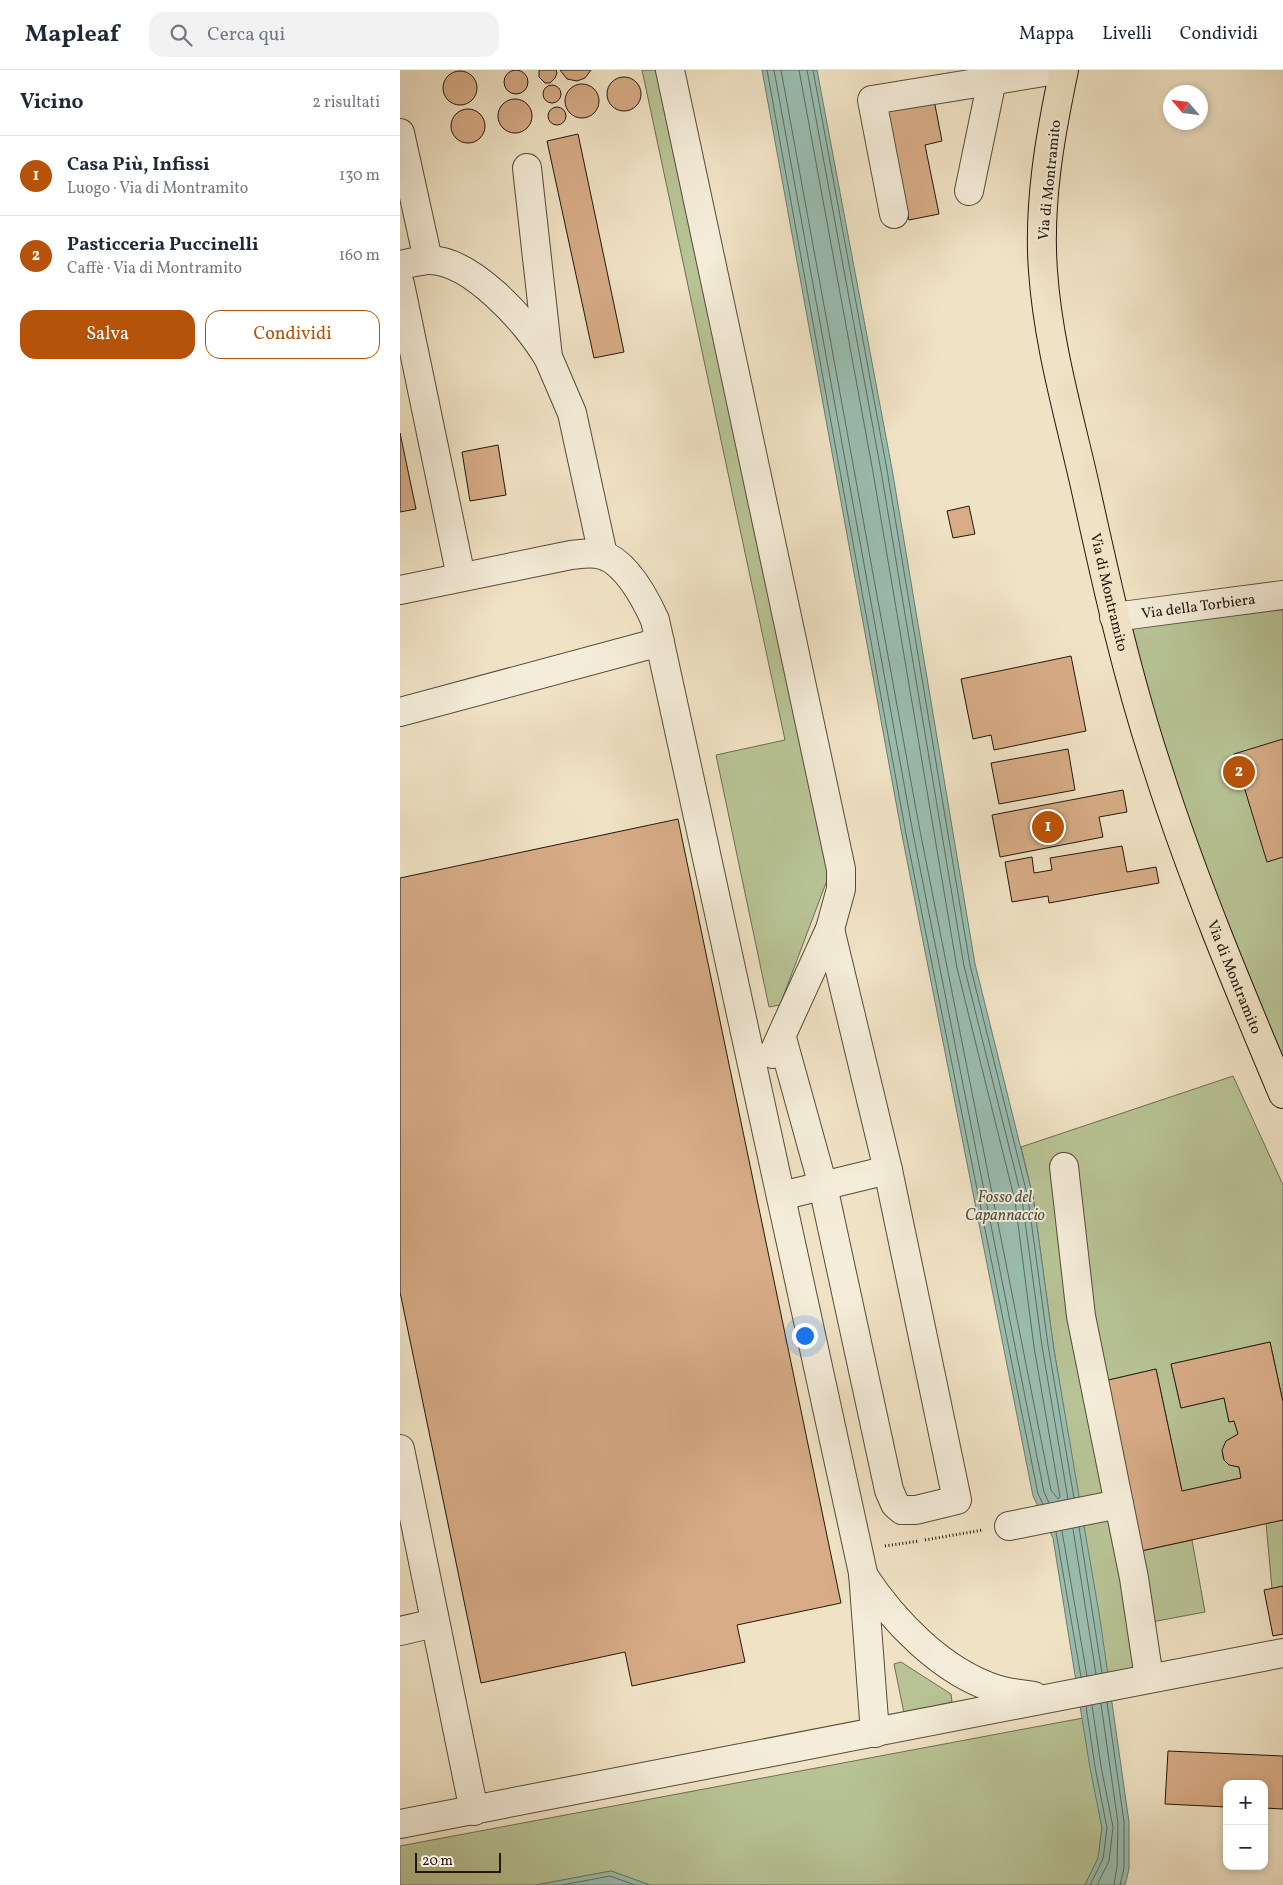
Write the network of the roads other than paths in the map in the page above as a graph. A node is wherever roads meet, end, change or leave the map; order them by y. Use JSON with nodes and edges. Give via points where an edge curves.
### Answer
{"nodes":[{"id":1,"x":670,"y":70,"type":"edge"},
{"id":2,"x":1056,"y":70,"type":"edge"},
{"id":3,"x":1064,"y":70,"type":"edge"},
{"id":4,"x":992,"y":80,"type":"junction"},
{"id":5,"x":400,"y":133,"type":"edge"},
{"id":6,"x":527,"y":168,"type":"dead end"},
{"id":7,"x":969,"y":191,"type":"dead end"},
{"id":8,"x":894,"y":214,"type":"dead end"},
{"id":9,"x":428,"y":260,"type":"junction"},
{"id":10,"x":400,"y":265,"type":"edge"},
{"id":11,"x":400,"y":284,"type":"edge"},
{"id":12,"x":548,"y":356,"type":"junction"},
{"id":13,"x":604,"y":555,"type":"junction"},
{"id":14,"x":461,"y":577,"type":"junction"},
{"id":15,"x":400,"y":590,"type":"edge"},
{"id":16,"x":1283,"y":595,"type":"edge"},
{"id":17,"x":1114,"y":617,"type":"junction"},
{"id":18,"x":660,"y":642,"type":"junction"},
{"id":19,"x":400,"y":712,"type":"edge"},
{"id":20,"x":830,"y":929,"type":"junction"},
{"id":21,"x":782,"y":1038,"type":"junction"},
{"id":22,"x":757,"y":1084,"type":"junction"},
{"id":23,"x":1283,"y":1094,"type":"edge"},
{"id":24,"x":1064,"y":1167,"type":"dead end"},
{"id":25,"x":888,"y":1170,"type":"junction"},
{"id":26,"x":823,"y":1186,"type":"junction"},
{"id":27,"x":781,"y":1196,"type":"junction"},
{"id":28,"x":400,"y":1450,"type":"edge"},
{"id":29,"x":403,"y":1484,"type":"edge"},
{"id":30,"x":1119,"y":1504,"type":"junction"},
{"id":31,"x":1009,"y":1526,"type":"road end"},
{"id":32,"x":860,"y":1562,"type":"junction"},
{"id":33,"x":435,"y":1623,"type":"junction"},
{"id":34,"x":400,"y":1631,"type":"edge"},
{"id":35,"x":1283,"y":1653,"type":"edge"},
{"id":36,"x":1149,"y":1678,"type":"junction"},
{"id":37,"x":1053,"y":1698,"type":"junction"},
{"id":38,"x":875,"y":1734,"type":"junction"},
{"id":39,"x":474,"y":1811,"type":"junction"},
{"id":40,"x":400,"y":1824,"type":"edge"}],
"edges":[{"from":1,"to":20,"type":"street","via":[[841,869],[841,888]]},
{"from":2,"to":4,"type":"street"},
{"from":3,"to":17,"type":"main road","name":"Via di Montramito","via":[[1045,186],[1043,272],[1048,324]]},
{"from":4,"to":7,"type":"street"},
{"from":4,"to":8,"type":"street","via":[[872,100]]},
{"from":5,"to":9,"type":"street"},
{"from":6,"to":12,"type":"street"},
{"from":9,"to":10,"type":"street"},
{"from":9,"to":12,"type":"street","via":[[454,267],[490,290],[523,322]]},
{"from":11,"to":14,"type":"street"},
{"from":12,"to":13,"type":"street","via":[[572,413]]},
{"from":13,"to":14,"type":"street","via":[[571,555]]},
{"from":13,"to":18,"type":"street","via":[[617,564],[640,590],[655,620]]},
{"from":14,"to":15,"type":"street"},
{"from":16,"to":17,"type":"street","name":"Via della Torbiera"},
{"from":17,"to":23,"type":"main road","name":"Via di Montramito","via":[[1181,839]]},
{"from":18,"to":19,"type":"street"},
{"from":18,"to":22,"type":"street"},
{"from":20,"to":21,"type":"street"},
{"from":20,"to":25,"type":"street"},
{"from":21,"to":22,"type":"street"},
{"from":21,"to":26,"type":"street"},
{"from":22,"to":27,"type":"street"},
{"from":24,"to":30,"type":"street","via":[[1081,1316]]},
{"from":25,"to":26,"type":"street"},
{"from":25,"to":26,"type":"street","via":[[957,1500],[916,1510],[902,1510],[889,1490]]},
{"from":26,"to":27,"type":"street"},
{"from":27,"to":32,"type":"street"},
{"from":28,"to":29,"type":"street"},
{"from":29,"to":33,"type":"street"},
{"from":30,"to":31,"type":"street"},
{"from":30,"to":36,"type":"street"},
{"from":32,"to":37,"type":"street","via":[[895,1619],[913,1637],[956,1668],[1003,1692]]},
{"from":32,"to":38,"type":"street"},
{"from":33,"to":34,"type":"street"},
{"from":33,"to":39,"type":"street"},
{"from":35,"to":36,"type":"street"},
{"from":36,"to":37,"type":"street"},
{"from":37,"to":38,"type":"street"},
{"from":38,"to":39,"type":"street"},
{"from":39,"to":40,"type":"street"}]}
